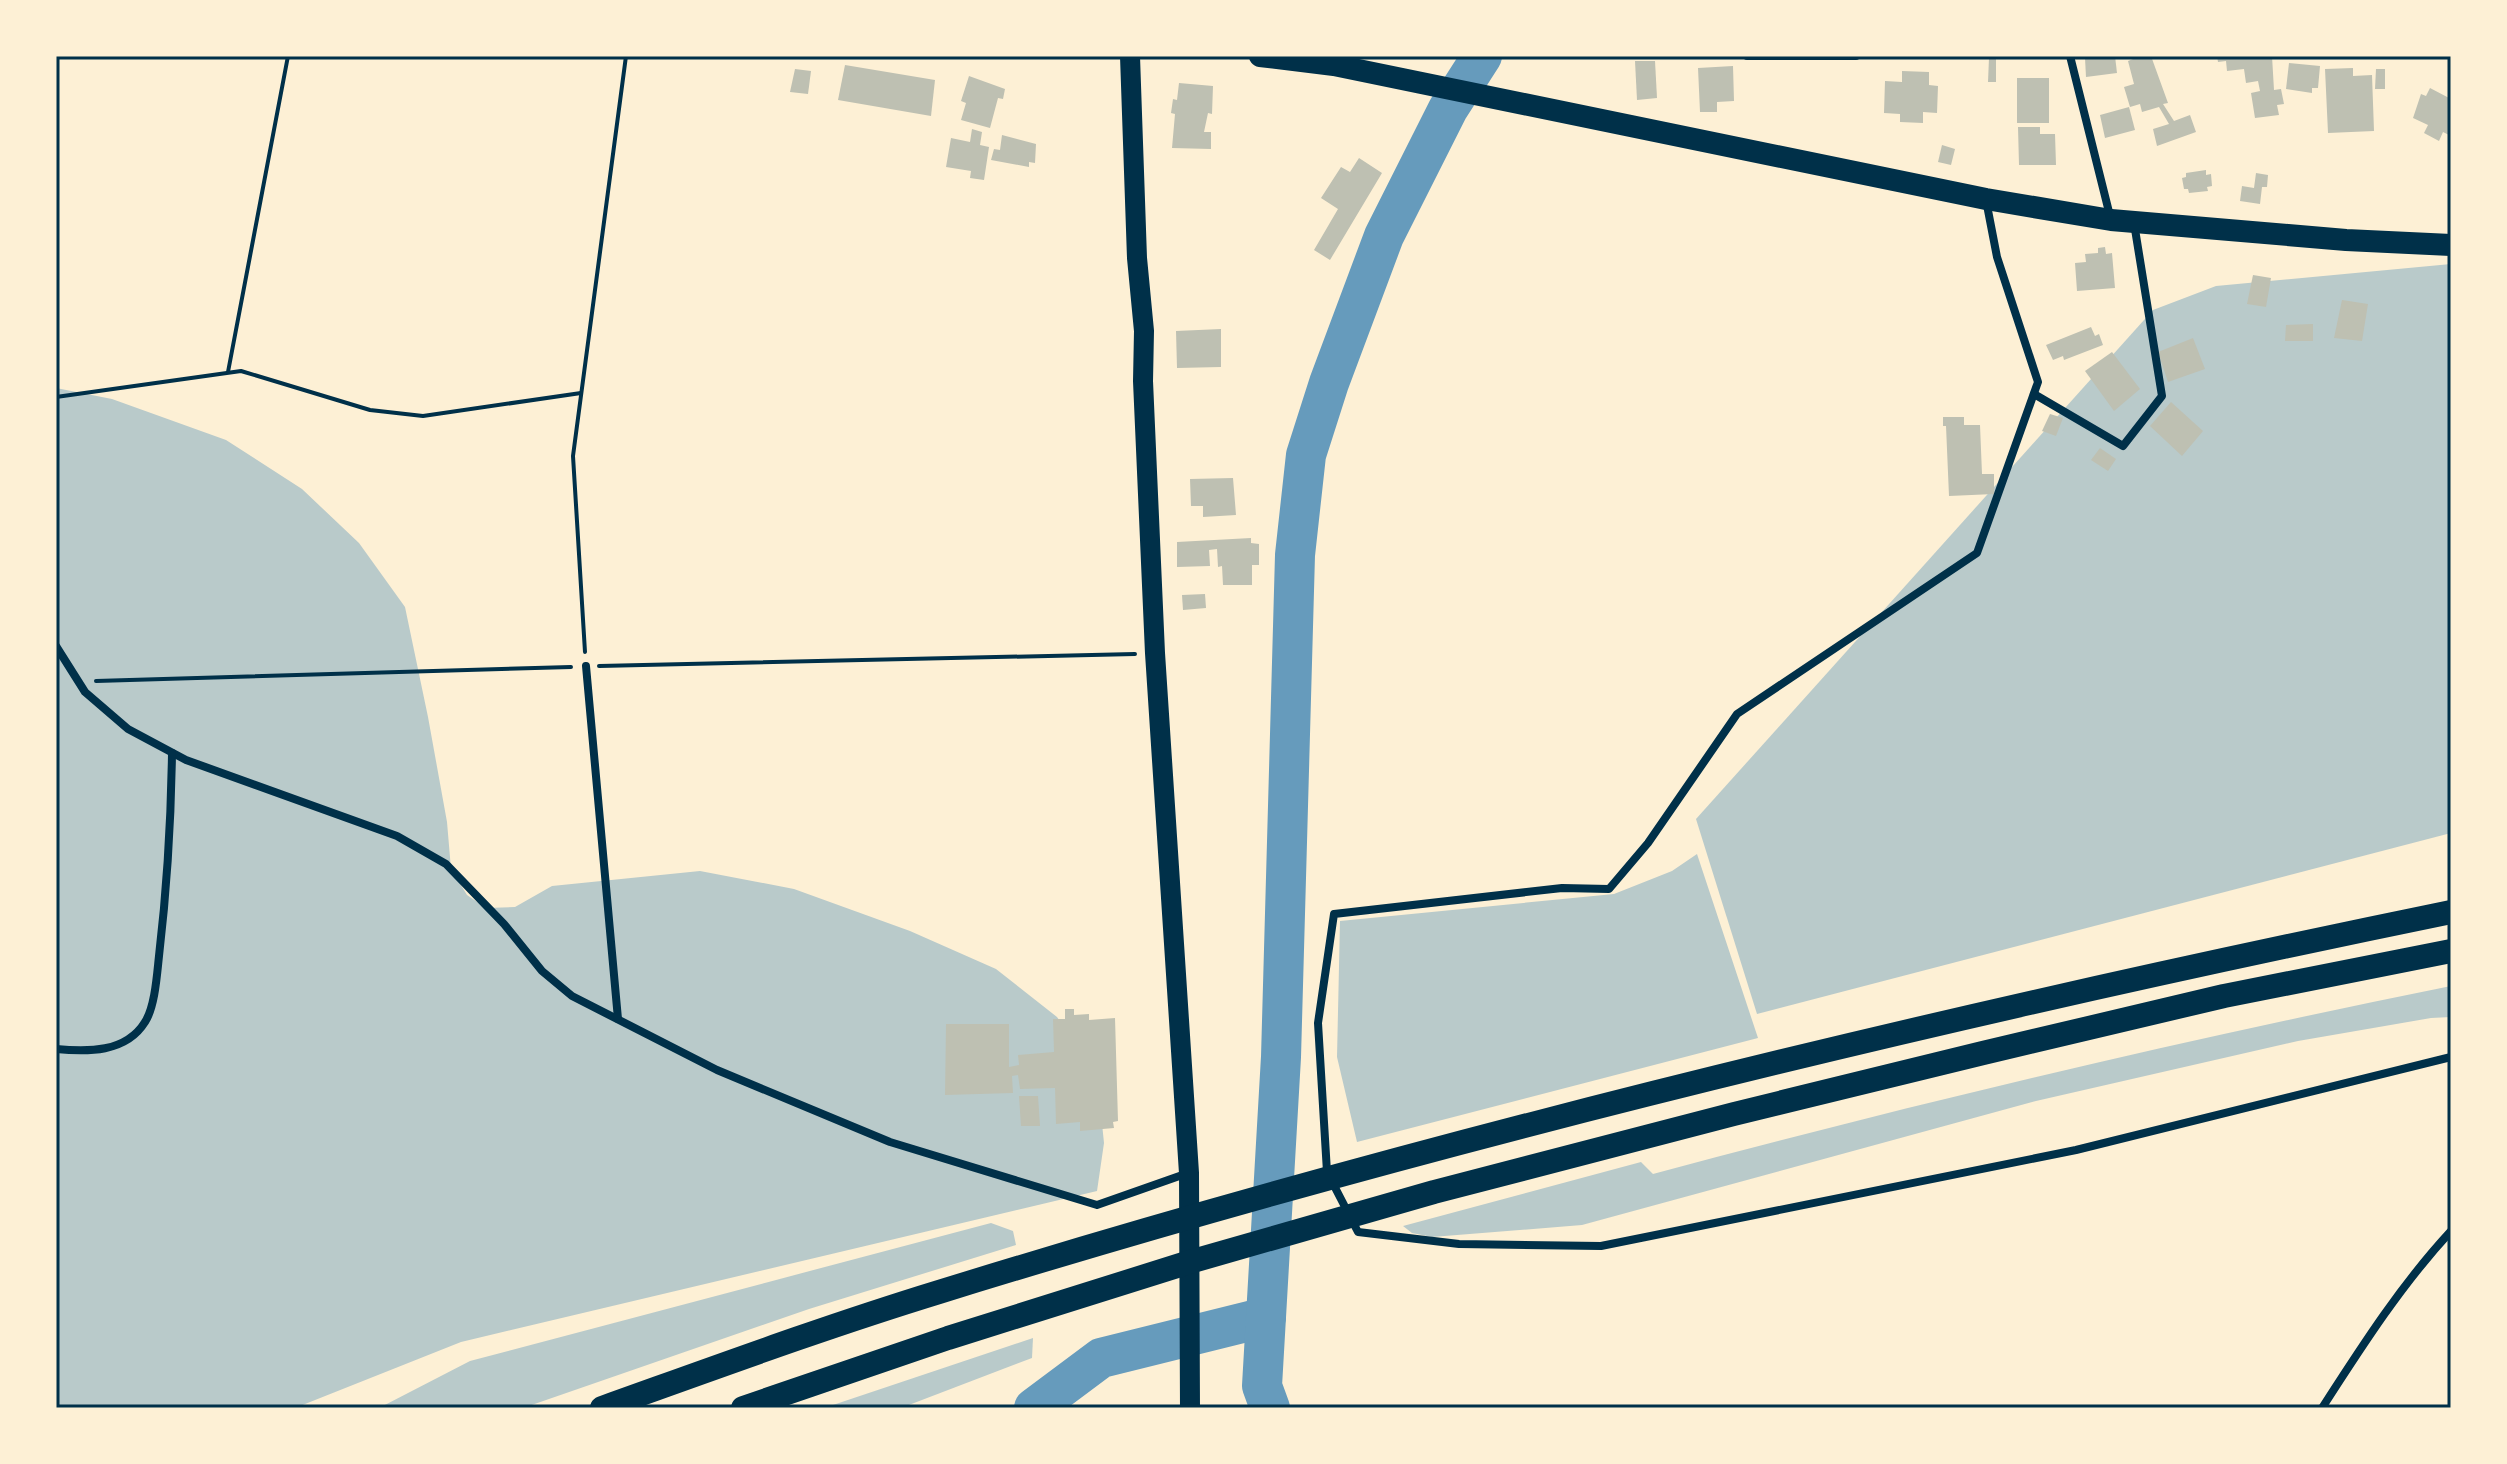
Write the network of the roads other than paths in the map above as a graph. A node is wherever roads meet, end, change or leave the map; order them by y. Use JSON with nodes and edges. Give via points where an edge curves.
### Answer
{"nodes":[{"id":1,"x":1130,"y":56,"type":"edge"},
{"id":2,"x":1260,"y":56,"type":"edge"},
{"id":3,"x":1747,"y":56,"type":"edge"},
{"id":4,"x":1856,"y":56,"type":"edge"},
{"id":5,"x":2070,"y":56,"type":"edge"},
{"id":6,"x":1340,"y":60,"type":"edge"},
{"id":7,"x":1986,"y":199,"type":"junction"},
{"id":8,"x":2111,"y":220,"type":"junction"},
{"id":9,"x":2134,"y":222,"type":"junction"},
{"id":10,"x":2451,"y":245,"type":"edge"},
{"id":11,"x":2034,"y":394,"type":"junction"},
{"id":12,"x":56,"y":646,"type":"edge"},
{"id":13,"x":586,"y":666,"type":"road end"},
{"id":14,"x":172,"y":753,"type":"junction"},
{"id":15,"x":2451,"y":912,"type":"edge"},
{"id":16,"x":2451,"y":951,"type":"edge"},
{"id":17,"x":618,"y":1019,"type":"junction"},
{"id":18,"x":56,"y":1049,"type":"edge"},
{"id":19,"x":2451,"y":1057,"type":"edge"},
{"id":20,"x":1189,"y":1173,"type":"junction"},
{"id":21,"x":2451,"y":1231,"type":"edge"},
{"id":22,"x":602,"y":1408,"type":"edge"},
{"id":23,"x":743,"y":1408,"type":"edge"},
{"id":24,"x":1190,"y":1408,"type":"edge"},
{"id":25,"x":2322,"y":1408,"type":"edge"}],
"edges":[{"from":1,"to":20,"type":"main road","via":[[1155,653]]},
{"from":2,"to":6,"type":"highway"},
{"from":3,"to":4,"type":"street"},
{"from":5,"to":8,"type":"street"},
{"from":6,"to":7,"type":"highway"},
{"from":7,"to":8,"type":"highway"},
{"from":7,"to":11,"type":"street","via":[[1997,257],[2038,382]]},
{"from":8,"to":9,"type":"highway"},
{"from":9,"to":10,"type":"highway"},
{"from":9,"to":11,"type":"street","via":[[2162,396],[2123,446]]},
{"from":11,"to":19,"type":"street","via":[[1977,553],[1737,714],[1648,843],[1609,889],[1562,888],[1334,914],[1318,1023],[1327,1172],[1358,1232],[1459,1244],[1601,1246],[2076,1150]]},
{"from":12,"to":14,"type":"street","via":[[85,692],[128,729]]},
{"from":13,"to":17,"type":"street"},
{"from":14,"to":17,"type":"street","via":[[397,836],[446,864],[542,971],[572,996]]},
{"from":14,"to":18,"type":"street","via":[[165,899],[146,1022],[121,1045]]},
{"from":15,"to":22,"type":"highway","via":[[2183,968],[1424,1153],[933,1294]]},
{"from":16,"to":23,"type":"highway","via":[[2028,1042],[1434,1192],[1193,1261]]},
{"from":17,"to":20,"type":"street","via":[[717,1070],[890,1142],[1097,1205]]},
{"from":20,"to":24,"type":"main road"},
{"from":21,"to":25,"type":"street","via":[[2384,1312]]}]}
